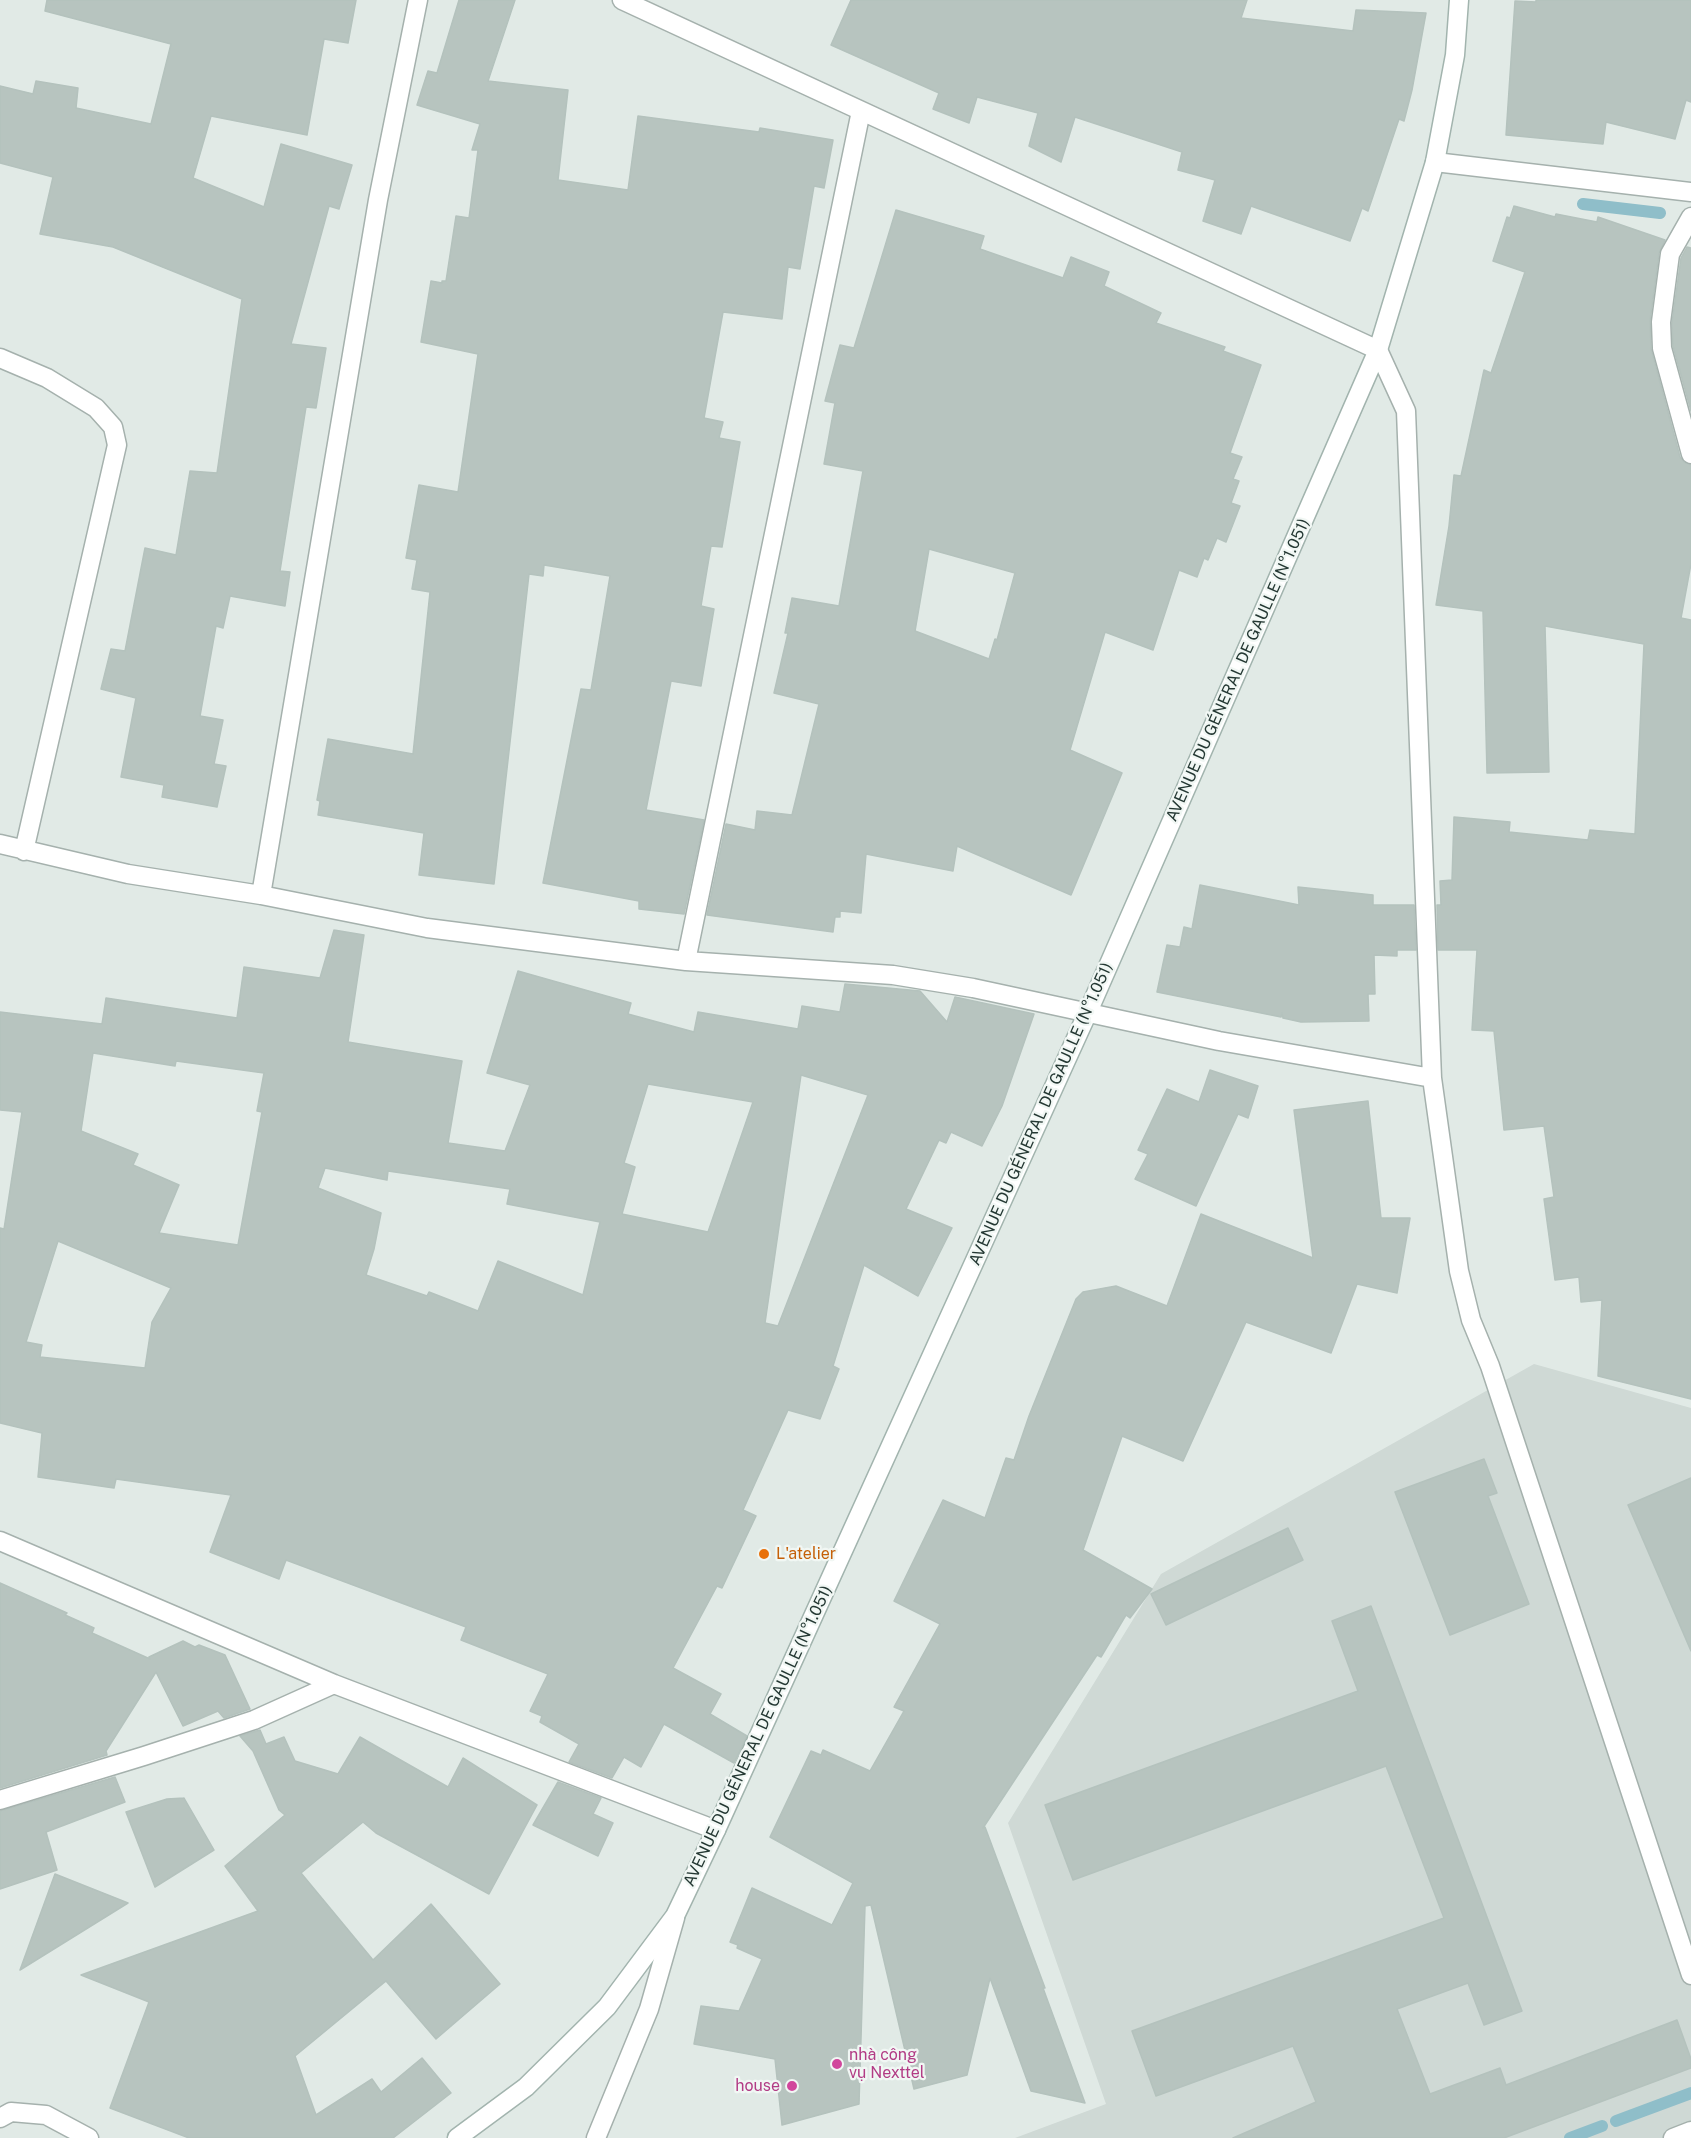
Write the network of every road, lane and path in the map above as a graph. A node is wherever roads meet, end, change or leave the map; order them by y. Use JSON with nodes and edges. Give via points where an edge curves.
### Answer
{"nodes":[{"id":1,"x":418,"y":0,"type":"edge"},
{"id":2,"x":622,"y":0,"type":"edge"},
{"id":3,"x":1459,"y":0,"type":"edge"},
{"id":4,"x":861,"y":111,"type":"junction"},
{"id":5,"x":1435,"y":162,"type":"junction"},
{"id":6,"x":1691,"y":192,"type":"edge"},
{"id":7,"x":1691,"y":217,"type":"edge"},
{"id":8,"x":1378,"y":350,"type":"junction"},
{"id":9,"x":0,"y":358,"type":"edge"},
{"id":10,"x":1691,"y":454,"type":"edge"},
{"id":11,"x":0,"y":844,"type":"edge"},
{"id":12,"x":24,"y":851,"type":"junction"},
{"id":13,"x":261,"y":895,"type":"junction"},
{"id":14,"x":686,"y":961,"type":"junction"},
{"id":15,"x":1088,"y":1012,"type":"junction"},
{"id":16,"x":1432,"y":1078,"type":"junction"},
{"id":17,"x":0,"y":1541,"type":"edge"},
{"id":18,"x":334,"y":1684,"type":"junction"},
{"id":19,"x":0,"y":1800,"type":"edge"},
{"id":20,"x":716,"y":1830,"type":"junction"},
{"id":21,"x":675,"y":1916,"type":"junction"},
{"id":22,"x":1691,"y":1975,"type":"edge"},
{"id":23,"x":0,"y":2118,"type":"edge"},
{"id":24,"x":1691,"y":2132,"type":"edge"},
{"id":25,"x":89,"y":2138,"type":"edge"},
{"id":26,"x":457,"y":2138,"type":"edge"},
{"id":27,"x":596,"y":2138,"type":"edge"},
{"id":28,"x":1673,"y":2138,"type":"edge"}],
"edges":[{"from":1,"to":13,"type":"street","via":[[378,200]]},
{"from":2,"to":4,"type":"street"},
{"from":3,"to":5,"type":"street","name":"AVENUE DU GÉNERAL DE GAULLE (N°1.051)","via":[[1455,55]]},
{"from":4,"to":8,"type":"street"},
{"from":4,"to":14,"type":"street"},
{"from":5,"to":6,"type":"street"},
{"from":5,"to":8,"type":"street","name":"AVENUE DU GÉNERAL DE GAULLE (N°1.051)"},
{"from":7,"to":10,"type":"street","via":[[1670,254],[1661,322],[1662,348]]},
{"from":8,"to":15,"type":"street","name":"AVENUE DU GÉNERAL DE GAULLE (N°1.051)"},
{"from":8,"to":16,"type":"street","via":[[1406,411]]},
{"from":9,"to":12,"type":"street","via":[[47,378],[96,408],[113,427],[117,445]]},
{"from":11,"to":12,"type":"street"},
{"from":12,"to":13,"type":"street","via":[[128,874]]},
{"from":13,"to":14,"type":"street","via":[[427,928]]},
{"from":14,"to":15,"type":"street","via":[[893,975]]},
{"from":15,"to":16,"type":"street","via":[[1219,1041]]},
{"from":15,"to":20,"type":"street","name":"AVENUE DU GÉNERAL DE GAULLE (N°1.051)"},
{"from":16,"to":22,"type":"street","via":[[1459,1271],[1471,1320],[1490,1366]]},
{"from":17,"to":18,"type":"street"},
{"from":18,"to":19,"type":"street","via":[[254,1720]]},
{"from":18,"to":20,"type":"street"},
{"from":20,"to":21,"type":"street","name":"AVENUE DU GÉNERAL DE GAULLE (N°1.051)"},
{"from":21,"to":26,"type":"street","name":"AVENUE DU GÉNERAL DE GAULLE (N°1.051)","via":[[607,2007],[526,2087]]},
{"from":21,"to":27,"type":"street","via":[[649,2009]]},
{"from":23,"to":25,"type":"street","via":[[11,2112],[46,2115]]},
{"from":24,"to":28,"type":"street"}]}
